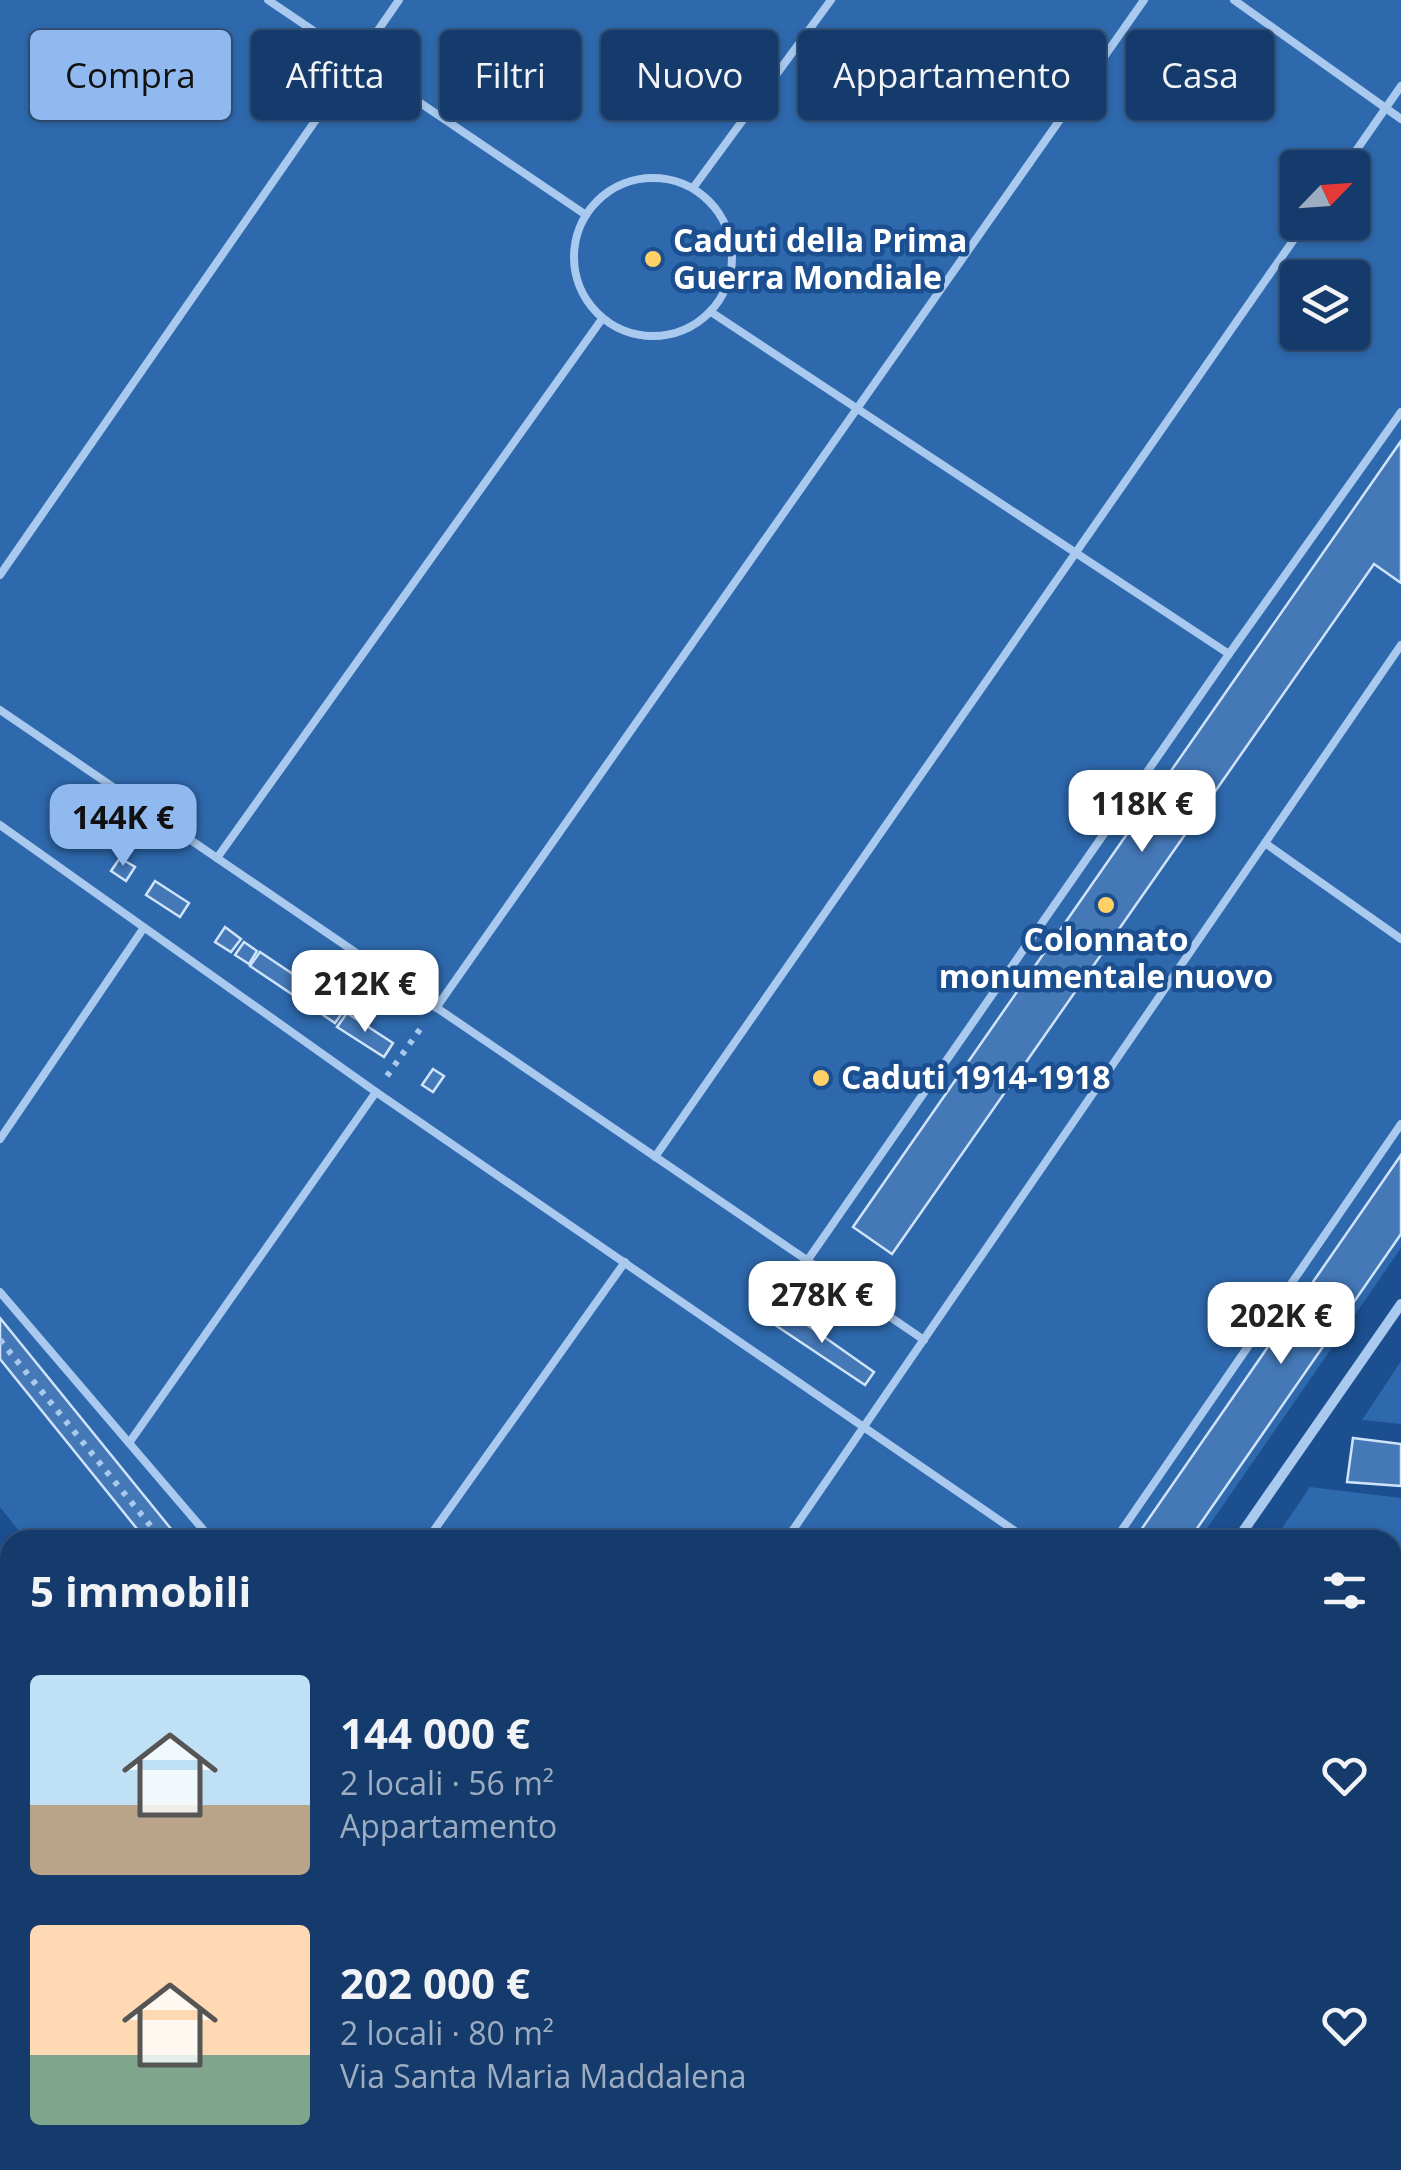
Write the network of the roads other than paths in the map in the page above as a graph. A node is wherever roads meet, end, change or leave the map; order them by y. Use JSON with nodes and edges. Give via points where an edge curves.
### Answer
{"nodes":[{"id":1,"x":268,"y":0,"type":"edge"},
{"id":2,"x":399,"y":0,"type":"edge"},
{"id":3,"x":831,"y":0,"type":"edge"},
{"id":4,"x":1144,"y":0,"type":"edge"},
{"id":5,"x":1234,"y":0,"type":"edge"},
{"id":6,"x":312,"y":30,"type":"edge"},
{"id":7,"x":378,"y":30,"type":"edge"},
{"id":8,"x":1401,"y":86,"type":"edge"},
{"id":9,"x":420,"y":103,"type":"edge"},
{"id":10,"x":1386,"y":108,"type":"junction"},
{"id":11,"x":1401,"y":119,"type":"edge"},
{"id":12,"x":315,"y":120,"type":"edge"},
{"id":13,"x":1357,"y":150,"type":"edge"},
{"id":14,"x":693,"y":188,"type":"junction"},
{"id":15,"x":586,"y":215,"type":"junction"},
{"id":16,"x":1293,"y":240,"type":"edge"},
{"id":17,"x":711,"y":312,"type":"junction"},
{"id":18,"x":602,"y":318,"type":"junction"},
{"id":19,"x":857,"y":409,"type":"junction"},
{"id":20,"x":1401,"y":412,"type":"edge"},
{"id":21,"x":1076,"y":553,"type":"junction"},
{"id":22,"x":0,"y":574,"type":"edge"},
{"id":23,"x":1401,"y":646,"type":"edge"},
{"id":24,"x":1228,"y":654,"type":"junction"},
{"id":25,"x":0,"y":710,"type":"edge"},
{"id":26,"x":0,"y":825,"type":"edge"},
{"id":27,"x":1265,"y":843,"type":"junction"},
{"id":28,"x":217,"y":858,"type":"junction"},
{"id":29,"x":143,"y":929,"type":"junction"},
{"id":30,"x":1401,"y":939,"type":"edge"},
{"id":31,"x":436,"y":1008,"type":"junction"},
{"id":32,"x":376,"y":1092,"type":"junction"},
{"id":33,"x":1401,"y":1124,"type":"edge"},
{"id":34,"x":0,"y":1139,"type":"edge"},
{"id":35,"x":655,"y":1157,"type":"junction"},
{"id":36,"x":808,"y":1260,"type":"junction"},
{"id":37,"x":625,"y":1262,"type":"junction"},
{"id":38,"x":0,"y":1292,"type":"edge"},
{"id":39,"x":1401,"y":1304,"type":"edge"},
{"id":40,"x":924,"y":1340,"type":"junction"},
{"id":41,"x":864,"y":1426,"type":"junction"},
{"id":42,"x":130,"y":1443,"type":"junction"},
{"id":43,"x":204,"y":1530,"type":"edge"},
{"id":44,"x":434,"y":1530,"type":"edge"},
{"id":45,"x":793,"y":1530,"type":"edge"},
{"id":46,"x":1014,"y":1530,"type":"edge"},
{"id":47,"x":1122,"y":1530,"type":"edge"},
{"id":48,"x":1245,"y":1530,"type":"edge"}],
"edges":[{"from":1,"to":6,"type":"lane"},
{"from":2,"to":7,"type":"lane"},
{"from":3,"to":14,"type":"lane"},
{"from":4,"to":19,"type":"lane"},
{"from":5,"to":10,"type":"lane"},
{"from":8,"to":10,"type":"lane"},
{"from":9,"to":15,"type":"lane"},
{"from":10,"to":11,"type":"lane"},
{"from":10,"to":13,"type":"lane"},
{"from":12,"to":22,"type":"lane"},
{"from":14,"to":15,"type":"lane","via":[[668,179],[625,182]]},
{"from":14,"to":17,"type":"lane","via":[[716,208],[732,248],[730,276]]},
{"from":15,"to":18,"type":"lane","via":[[575,239],[574,270]]},
{"from":16,"to":21,"type":"lane"},
{"from":17,"to":18,"type":"lane","via":[[664,336],[636,335]]},
{"from":17,"to":19,"type":"lane"},
{"from":18,"to":28,"type":"lane"},
{"from":19,"to":21,"type":"lane"},
{"from":19,"to":31,"type":"lane"},
{"from":20,"to":24,"type":"lane"},
{"from":21,"to":24,"type":"lane"},
{"from":21,"to":35,"type":"lane"},
{"from":23,"to":27,"type":"lane"},
{"from":24,"to":36,"type":"lane"},
{"from":25,"to":28,"type":"lane"},
{"from":26,"to":29,"type":"lane"},
{"from":27,"to":30,"type":"lane"},
{"from":27,"to":40,"type":"lane"},
{"from":28,"to":31,"type":"lane"},
{"from":29,"to":32,"type":"lane"},
{"from":29,"to":34,"type":"lane"},
{"from":31,"to":35,"type":"lane"},
{"from":32,"to":37,"type":"lane"},
{"from":32,"to":42,"type":"lane"},
{"from":33,"to":47,"type":"lane"},
{"from":35,"to":36,"type":"lane"},
{"from":36,"to":40,"type":"lane"},
{"from":37,"to":41,"type":"lane"},
{"from":37,"to":44,"type":"lane"},
{"from":38,"to":42,"type":"lane"},
{"from":39,"to":48,"type":"street"},
{"from":40,"to":41,"type":"lane"},
{"from":41,"to":45,"type":"lane"},
{"from":41,"to":46,"type":"lane"},
{"from":42,"to":43,"type":"lane"}]}
